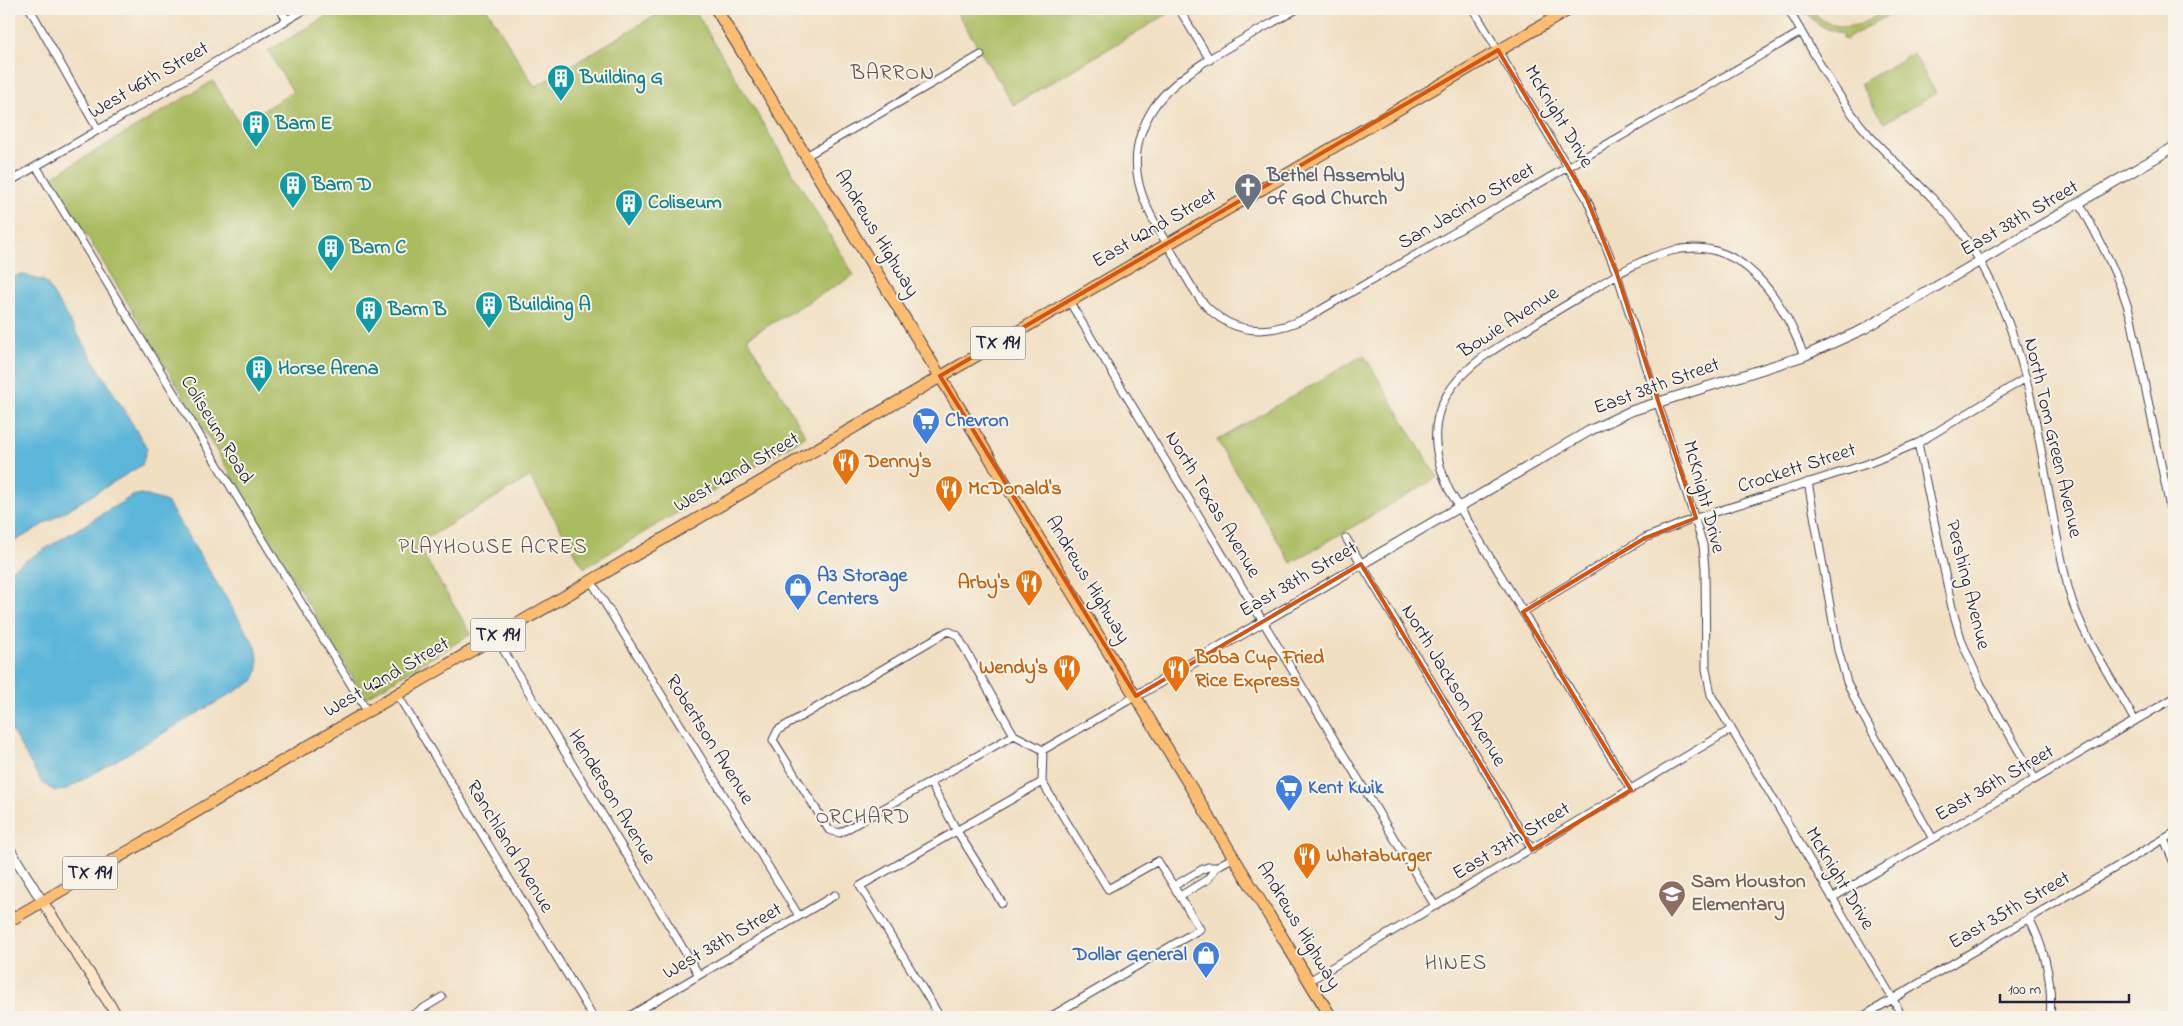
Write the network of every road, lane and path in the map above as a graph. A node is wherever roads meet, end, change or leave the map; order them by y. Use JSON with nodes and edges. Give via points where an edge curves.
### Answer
{"nodes":[{"id":1,"x":30,"y":9,"type":"edge"},
{"id":2,"x":280,"y":9,"type":"edge"},
{"id":3,"x":306,"y":9,"type":"edge"},
{"id":4,"x":716,"y":9,"type":"edge"},
{"id":5,"x":1179,"y":9,"type":"edge"},
{"id":6,"x":1297,"y":9,"type":"edge"},
{"id":7,"x":1473,"y":9,"type":"edge"},
{"id":8,"x":1570,"y":9,"type":"edge"},
{"id":9,"x":1788,"y":9,"type":"edge"},
{"id":10,"x":287,"y":20,"type":"junction"},
{"id":11,"x":1801,"y":32,"type":"junction"},
{"id":12,"x":1498,"y":50,"type":"junction"},
{"id":13,"x":981,"y":55,"type":"dead end"},
{"id":14,"x":1210,"y":60,"type":"junction"},
{"id":15,"x":98,"y":130,"type":"junction"},
{"id":16,"x":2174,"y":147,"type":"edge"},
{"id":17,"x":806,"y":156,"type":"junction"},
{"id":18,"x":36,"y":166,"type":"junction"},
{"id":19,"x":1570,"y":167,"type":"junction"},
{"id":20,"x":9,"y":182,"type":"edge"},
{"id":21,"x":2080,"y":204,"type":"junction"},
{"id":22,"x":1167,"y":244,"type":"junction"},
{"id":23,"x":1980,"y":262,"type":"junction"},
{"id":24,"x":1617,"y":274,"type":"junction"},
{"id":25,"x":1069,"y":301,"type":"junction"},
{"id":26,"x":1804,"y":356,"type":"junction"},
{"id":27,"x":940,"y":376,"type":"junction"},
{"id":28,"x":2026,"y":378,"type":"junction"},
{"id":29,"x":1658,"y":402,"type":"junction"},
{"id":30,"x":1918,"y":443,"type":"junction"},
{"id":31,"x":1808,"y":482,"type":"junction"},
{"id":32,"x":1459,"y":507,"type":"junction"},
{"id":33,"x":1696,"y":518,"type":"junction"},
{"id":34,"x":2174,"y":527,"type":"edge"},
{"id":35,"x":1346,"y":538,"type":"dead end"},
{"id":36,"x":1362,"y":564,"type":"junction"},
{"id":37,"x":591,"y":581,"type":"junction"},
{"id":38,"x":1523,"y":612,"type":"junction"},
{"id":39,"x":1263,"y":622,"type":"junction"},
{"id":40,"x":495,"y":636,"type":"junction"},
{"id":41,"x":397,"y":694,"type":"junction"},
{"id":42,"x":1136,"y":696,"type":"junction"},
{"id":43,"x":2174,"y":698,"type":"edge"},
{"id":44,"x":368,"y":711,"type":"junction"},
{"id":45,"x":2135,"y":720,"type":"junction"},
{"id":46,"x":1730,"y":730,"type":"junction"},
{"id":47,"x":1014,"y":735,"type":"junction"},
{"id":48,"x":1043,"y":750,"type":"junction"},
{"id":49,"x":2035,"y":779,"type":"junction"},
{"id":50,"x":930,"y":782,"type":"junction"},
{"id":51,"x":1042,"y":782,"type":"junction"},
{"id":52,"x":1631,"y":790,"type":"junction"},
{"id":53,"x":957,"y":831,"type":"junction"},
{"id":54,"x":2174,"y":833,"type":"edge"},
{"id":55,"x":1933,"y":839,"type":"junction"},
{"id":56,"x":2164,"y":839,"type":"junction"},
{"id":57,"x":9,"y":848,"type":"edge"},
{"id":58,"x":1532,"y":850,"type":"junction"},
{"id":59,"x":1234,"y":857,"type":"junction"},
{"id":60,"x":2174,"y":863,"type":"edge"},
{"id":61,"x":1216,"y":867,"type":"junction"},
{"id":62,"x":1174,"y":886,"type":"junction"},
{"id":63,"x":835,"y":895,"type":"dead end"},
{"id":64,"x":1180,"y":896,"type":"junction"},
{"id":65,"x":1832,"y":898,"type":"junction"},
{"id":66,"x":42,"y":901,"type":"junction"},
{"id":67,"x":1002,"y":904,"type":"dead end"},
{"id":68,"x":1435,"y":906,"type":"junction"},
{"id":69,"x":799,"y":916,"type":"junction"},
{"id":70,"x":2029,"y":918,"type":"junction"},
{"id":71,"x":9,"y":920,"type":"edge"},
{"id":72,"x":699,"y":975,"type":"junction"},
{"id":73,"x":1310,"y":981,"type":"junction"},
{"id":74,"x":442,"y":998,"type":"dead end"},
{"id":75,"x":1893,"y":998,"type":"junction"},
{"id":76,"x":2174,"y":999,"type":"edge"},
{"id":77,"x":118,"y":1017,"type":"edge"},
{"id":78,"x":409,"y":1017,"type":"edge"},
{"id":79,"x":593,"y":1017,"type":"edge"},
{"id":80,"x":628,"y":1017,"type":"edge"},
{"id":81,"x":940,"y":1017,"type":"edge"},
{"id":82,"x":1050,"y":1017,"type":"edge"},
{"id":83,"x":1332,"y":1017,"type":"edge"},
{"id":84,"x":1862,"y":1017,"type":"edge"},
{"id":85,"x":1902,"y":1017,"type":"edge"},
{"id":86,"x":2050,"y":1017,"type":"edge"},
{"id":87,"x":2172,"y":1017,"type":"edge"}],
"edges":[{"from":1,"to":15,"type":"street"},
{"from":2,"to":10,"type":"street"},
{"from":3,"to":10,"type":"street","name":"West 46th Street"},
{"from":4,"to":17,"type":"main road","name":"Andrews Highway"},
{"from":5,"to":14,"type":"street"},
{"from":6,"to":14,"type":"street","name":"San Jacinto Street"},
{"from":7,"to":12,"type":"street","name":"McKnight Drive"},
{"from":8,"to":12,"type":"main road","name":"East 42nd Street","number":"TX 191"},
{"from":9,"to":11,"type":"street","name":"North Tom Green Avenue"},
{"from":10,"to":15,"type":"street","name":"West 46th Street"},
{"from":11,"to":19,"type":"street","name":"San Jacinto Street"},
{"from":11,"to":23,"type":"street","name":"North Tom Green Avenue","via":[[1858,121],[1886,154],[1947,214]]},
{"from":12,"to":19,"type":"street","name":"McKnight Drive"},
{"from":12,"to":22,"type":"main road","name":"East 42nd Street","number":"TX 191"},
{"from":13,"to":17,"type":"street"},
{"from":14,"to":22,"type":"street","name":"San Jacinto Street","via":[[1163,96],[1148,119],[1137,151],[1139,188]]},
{"from":15,"to":18,"type":"street","name":"West 46th Street"},
{"from":16,"to":21,"type":"street","name":"East 38th Street"},
{"from":17,"to":27,"type":"main road","name":"Andrews Highway"},
{"from":18,"to":20,"type":"street","name":"West 46th Street"},
{"from":18,"to":44,"type":"street","name":"Coliseum Road"},
{"from":19,"to":22,"type":"street","name":"San Jacinto Street","via":[[1366,285],[1284,328],[1255,330],[1221,318],[1201,300]]},
{"from":19,"to":24,"type":"street","name":"McKnight Drive","via":[[1587,199]]},
{"from":21,"to":23,"type":"street","name":"East 38th Street"},
{"from":21,"to":34,"type":"street","via":[[2124,294]]},
{"from":22,"to":25,"type":"main road","name":"East 42nd Street","number":"TX 191"},
{"from":23,"to":26,"type":"street","name":"East 38th Street","via":[[1868,327]]},
{"from":23,"to":28,"type":"street","name":"North Tom Green Avenue","via":[[2008,321]]},
{"from":24,"to":26,"type":"street","name":"Bowie Avenue","via":[[1672,250],[1700,248],[1728,256],[1760,278],[1788,321]]},
{"from":24,"to":29,"type":"street","name":"McKnight Drive"},
{"from":24,"to":32,"type":"street","name":"Bowie Avenue","via":[[1482,357],[1453,384],[1439,411],[1435,432],[1443,476]]},
{"from":25,"to":27,"type":"main road","name":"East 42nd Street","number":"TX 191"},
{"from":25,"to":39,"type":"street","name":"North Texas Avenue"},
{"from":26,"to":29,"type":"street","name":"East 38th Street"},
{"from":27,"to":37,"type":"main road","name":"West 42nd Street","number":"TX 191"},
{"from":27,"to":42,"type":"main road","name":"Andrews Highway"},
{"from":28,"to":30,"type":"street","name":"Crockett Street"},
{"from":28,"to":45,"type":"street","name":"North Tom Green Avenue","via":[[2070,592],[2089,638]]},
{"from":29,"to":32,"type":"street","name":"East 38th Street","via":[[1589,431]]},
{"from":29,"to":33,"type":"street","name":"McKnight Drive"},
{"from":30,"to":31,"type":"street","name":"Crockett Street","via":[[1868,464]]},
{"from":30,"to":49,"type":"street","name":"Pershing Avenue","via":[[1962,642],[1981,685]]},
{"from":31,"to":33,"type":"street","name":"Crockett Street"},
{"from":31,"to":55,"type":"street","via":[[1838,650],[1847,682]]},
{"from":32,"to":36,"type":"street","name":"East 38th Street"},
{"from":32,"to":38,"type":"street","name":"Bowie Avenue"},
{"from":33,"to":38,"type":"street","name":"Crockett Street","via":[[1645,538]]},
{"from":33,"to":46,"type":"street","name":"McKnight Drive","via":[[1705,569],[1707,682]]},
{"from":35,"to":36,"type":"street","name":"North Jackson Avenue"},
{"from":36,"to":39,"type":"street","name":"East 38th Street"},
{"from":36,"to":58,"type":"street","name":"North Jackson Avenue"},
{"from":37,"to":40,"type":"main road","name":"West 42nd Street","number":"TX 191"},
{"from":37,"to":69,"type":"street","name":"Robertson Avenue"},
{"from":38,"to":52,"type":"street","name":"Bowie Avenue"},
{"from":39,"to":42,"type":"street","name":"East 38th Street"},
{"from":39,"to":68,"type":"street","name":"North Texas Avenue"},
{"from":40,"to":41,"type":"main road","name":"West 42nd Street","number":"TX 191"},
{"from":40,"to":72,"type":"street","name":"Henderson Avenue"},
{"from":41,"to":44,"type":"main road","name":"West 42nd Street","number":"TX 191"},
{"from":41,"to":79,"type":"street","name":"Ranchland Avenue"},
{"from":42,"to":48,"type":"street"},
{"from":42,"to":59,"type":"main road","name":"Andrews Highway"},
{"from":43,"to":45,"type":"street","name":"East 36th Street"},
{"from":44,"to":66,"type":"main road","name":"West 42nd Street","number":"TX 191"},
{"from":45,"to":49,"type":"street","name":"East 36th Street"},
{"from":46,"to":52,"type":"street","name":"East 37th Street"},
{"from":46,"to":65,"type":"street","name":"McKnight Drive"},
{"from":47,"to":48,"type":"street"},
{"from":47,"to":50,"type":"street"},
{"from":47,"to":50,"type":"street","via":[[958,635],[948,631],[778,730],[773,740],[829,830],[840,833]]},
{"from":48,"to":51,"type":"street"},
{"from":49,"to":55,"type":"street","name":"East 36th Street"},
{"from":50,"to":53,"type":"street"},
{"from":51,"to":53,"type":"street"},
{"from":51,"to":62,"type":"street","via":[[1108,889],[1158,861]]},
{"from":52,"to":58,"type":"street","name":"East 37th Street"},
{"from":53,"to":67,"type":"street"},
{"from":53,"to":81,"type":"street","via":[[860,886]]},
{"from":54,"to":56,"type":"street","name":"East 35th Street"},
{"from":55,"to":65,"type":"street","name":"East 36th Street"},
{"from":56,"to":60,"type":"street"},
{"from":56,"to":70,"type":"street","name":"East 35th Street"},
{"from":57,"to":66,"type":"street"},
{"from":58,"to":68,"type":"street","name":"East 37th Street"},
{"from":59,"to":61,"type":"street"},
{"from":59,"to":73,"type":"main road","name":"Andrews Highway"},
{"from":61,"to":62,"type":"street","via":[[1201,870]]},
{"from":61,"to":64,"type":"street","via":[[1208,879]]},
{"from":62,"to":64,"type":"street"},
{"from":63,"to":69,"type":"street","name":"West 38th Street"},
{"from":64,"to":82,"type":"street","via":[[1200,929]]},
{"from":65,"to":75,"type":"street","name":"McKnight Drive"},
{"from":66,"to":71,"type":"main road","name":"West 42nd Street","number":"TX 191"},
{"from":66,"to":77,"type":"main road"},
{"from":68,"to":73,"type":"street","name":"East 37th Street"},
{"from":69,"to":72,"type":"street","name":"West 38th Street"},
{"from":70,"to":75,"type":"street","name":"East 35th Street"},
{"from":70,"to":86,"type":"street","via":[[2045,957],[2050,984]]},
{"from":72,"to":80,"type":"street","name":"West 38th Street"},
{"from":73,"to":83,"type":"main road","name":"Andrews Highway"},
{"from":74,"to":78,"type":"street"},
{"from":75,"to":84,"type":"street","name":"East 35th Street"},
{"from":75,"to":85,"type":"street","name":"McKnight Drive"},
{"from":76,"to":87,"type":"street"}]}
